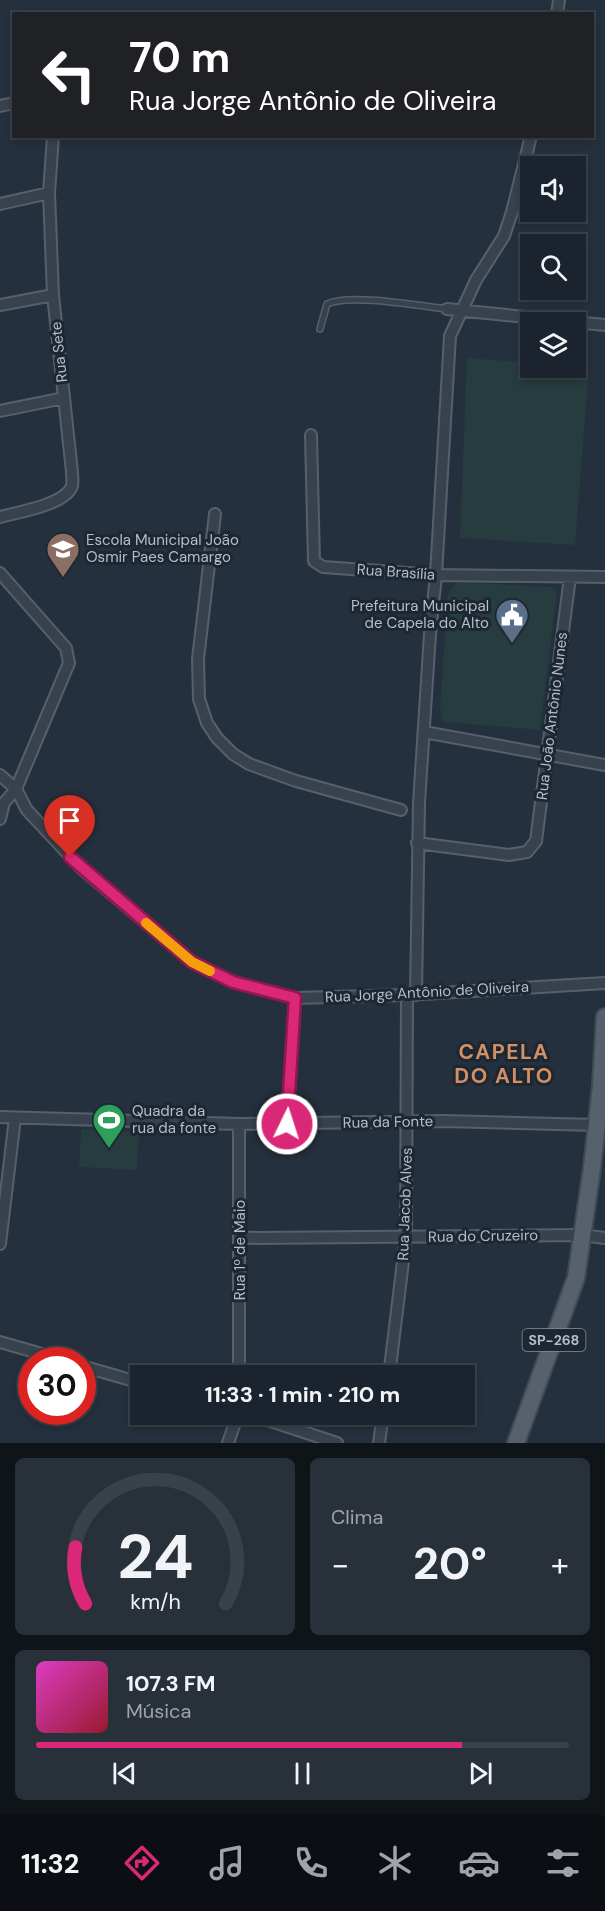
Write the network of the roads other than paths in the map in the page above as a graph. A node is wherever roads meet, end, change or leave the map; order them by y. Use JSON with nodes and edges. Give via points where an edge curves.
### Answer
{"nodes":[{"id":1,"x":53,"y":138,"type":"edge"},
{"id":2,"x":531,"y":138,"type":"edge"},
{"id":3,"x":49,"y":193,"type":"junction"},
{"id":4,"x":0,"y":204,"type":"edge"},
{"id":5,"x":53,"y":295,"type":"junction"},
{"id":6,"x":0,"y":305,"type":"edge"},
{"id":7,"x":447,"y":309,"type":"joint"},
{"id":8,"x":461,"y":310,"type":"junction"},
{"id":9,"x":605,"y":325,"type":"edge"},
{"id":10,"x":320,"y":329,"type":"dead end"},
{"id":11,"x":64,"y":398,"type":"junction"},
{"id":12,"x":0,"y":411,"type":"edge"},
{"id":13,"x":311,"y":435,"type":"dead end"},
{"id":14,"x":215,"y":514,"type":"dead end"},
{"id":15,"x":0,"y":517,"type":"edge"},
{"id":16,"x":0,"y":573,"type":"edge"},
{"id":17,"x":436,"y":575,"type":"junction"},
{"id":18,"x":570,"y":577,"type":"junction"},
{"id":19,"x":605,"y":577,"type":"edge"},
{"id":20,"x":424,"y":732,"type":"junction"},
{"id":21,"x":548,"y":754,"type":"junction"},
{"id":22,"x":605,"y":765,"type":"edge"},
{"id":23,"x":0,"y":775,"type":"edge"},
{"id":24,"x":16,"y":789,"type":"junction"},
{"id":25,"x":2,"y":801,"type":"edge"},
{"id":26,"x":27,"y":810,"type":"junction"},
{"id":27,"x":401,"y":810,"type":"dead end"},
{"id":28,"x":0,"y":819,"type":"edge"},
{"id":29,"x":417,"y":843,"type":"junction"},
{"id":30,"x":605,"y":983,"type":"edge"},
{"id":31,"x":411,"y":995,"type":"junction"},
{"id":32,"x":295,"y":998,"type":"junction"},
{"id":33,"x":605,"y":1017,"type":"edge"},
{"id":34,"x":603,"y":1087,"type":"edge"},
{"id":35,"x":0,"y":1117,"type":"edge"},
{"id":36,"x":15,"y":1118,"type":"junction"},
{"id":37,"x":407,"y":1122,"type":"junction"},
{"id":38,"x":240,"y":1124,"type":"junction"},
{"id":39,"x":287,"y":1124,"type":"junction"},
{"id":40,"x":597,"y":1125,"type":"junction"},
{"id":41,"x":2,"y":1205,"type":"edge"},
{"id":42,"x":582,"y":1235,"type":"junction"},
{"id":43,"x":406,"y":1237,"type":"junction"},
{"id":44,"x":240,"y":1238,"type":"junction"},
{"id":45,"x":605,"y":1238,"type":"edge"},
{"id":46,"x":0,"y":1244,"type":"edge"},
{"id":47,"x":0,"y":1342,"type":"edge"},
{"id":48,"x":18,"y":1347,"type":"edge"},
{"id":49,"x":239,"y":1365,"type":"edge"},
{"id":50,"x":390,"y":1365,"type":"edge"},
{"id":51,"x":96,"y":1370,"type":"edge"},
{"id":52,"x":130,"y":1380,"type":"edge"},
{"id":53,"x":234,"y":1425,"type":"edge"},
{"id":54,"x":282,"y":1425,"type":"edge"},
{"id":55,"x":381,"y":1425,"type":"edge"},
{"id":56,"x":228,"y":1443,"type":"edge"},
{"id":57,"x":337,"y":1443,"type":"edge"},
{"id":58,"x":379,"y":1443,"type":"edge"},
{"id":59,"x":516,"y":1443,"type":"edge"}],
"edges":[{"from":1,"to":3,"type":"street","name":"Rua Sete"},
{"from":2,"to":8,"type":"street","name":"Rua Jacob Alves","via":[[504,236]]},
{"from":3,"to":4,"type":"street"},
{"from":3,"to":5,"type":"street","name":"Rua Sete"},
{"from":5,"to":6,"type":"street"},
{"from":5,"to":11,"type":"street","name":"Rua Sete"},
{"from":7,"to":8,"type":"street"},
{"from":7,"to":10,"type":"lane","via":[[334,300],[327,304]]},
{"from":8,"to":9,"type":"street"},
{"from":8,"to":17,"type":"street","name":"Rua Jacob Alves","via":[[450,336]]},
{"from":11,"to":12,"type":"street"},
{"from":11,"to":15,"type":"street","name":"Rua Sete","via":[[72,485],[55,502]]},
{"from":13,"to":17,"type":"street","name":"Rua Brasília","via":[[314,561],[323,567]]},
{"from":14,"to":27,"type":"street","via":[[198,660],[199,699],[207,723],[233,754],[249,764]]},
{"from":16,"to":24,"type":"street","via":[[66,648],[69,663]]},
{"from":17,"to":18,"type":"street","name":"Rua Brasília"},
{"from":17,"to":20,"type":"street","name":"Rua Jacob Alves"},
{"from":18,"to":19,"type":"street","name":"Rua Brasília"},
{"from":18,"to":21,"type":"street","name":"Rua João Antônio Nunes"},
{"from":20,"to":21,"type":"street"},
{"from":20,"to":29,"type":"street","name":"Rua Jacob Alves"},
{"from":21,"to":22,"type":"street"},
{"from":21,"to":29,"type":"street","name":"Rua João Antônio Nunes","via":[[536,841],[527,852],[509,855]]},
{"from":23,"to":24,"type":"street"},
{"from":24,"to":25,"type":"street"},
{"from":24,"to":26,"type":"street"},
{"from":25,"to":26,"type":"street"},
{"from":25,"to":28,"type":"street"},
{"from":26,"to":32,"type":"street","name":"Rua Jorge Antônio de Oliveira","via":[[81,868],[192,962],[233,982]]},
{"from":29,"to":31,"type":"street","name":"Rua Jacob Alves"},
{"from":30,"to":31,"type":"street","name":"Rua Jorge Antônio de Oliveira"},
{"from":31,"to":32,"type":"street","name":"Rua Jorge Antônio de Oliveira"},
{"from":31,"to":37,"type":"street","name":"Rua Jacob Alves"},
{"from":32,"to":39,"type":"street"},
{"from":33,"to":34,"type":"main road","number":"SP-268"},
{"from":34,"to":40,"type":"main road","number":"SP-268"},
{"from":35,"to":36,"type":"street","name":"Rua da Fonte"},
{"from":36,"to":38,"type":"street","name":"Rua da Fonte"},
{"from":36,"to":41,"type":"street"},
{"from":37,"to":39,"type":"street","name":"Rua da Fonte"},
{"from":37,"to":40,"type":"street","name":"Rua da Fonte"},
{"from":37,"to":43,"type":"street","name":"Rua Jacob Alves"},
{"from":38,"to":39,"type":"street","name":"Rua da Fonte"},
{"from":38,"to":44,"type":"street","name":"Rua 1º de Maio"},
{"from":40,"to":42,"type":"main road","number":"SP-268"},
{"from":41,"to":46,"type":"street"},
{"from":42,"to":43,"type":"street","name":"Rua do Cruzeiro"},
{"from":42,"to":45,"type":"street","name":"Rua do Cruzeiro"},
{"from":42,"to":59,"type":"main road","number":"SP-268","via":[[576,1278]]},
{"from":43,"to":44,"type":"street","name":"Rua do Cruzeiro"},
{"from":43,"to":50,"type":"street","name":"Rua Jacob Alves"},
{"from":44,"to":49,"type":"street","name":"Rua 1º de Maio"},
{"from":47,"to":48,"type":"street"},
{"from":51,"to":52,"type":"street"},
{"from":53,"to":56,"type":"street"},
{"from":54,"to":57,"type":"street"},
{"from":55,"to":58,"type":"street"}]}
